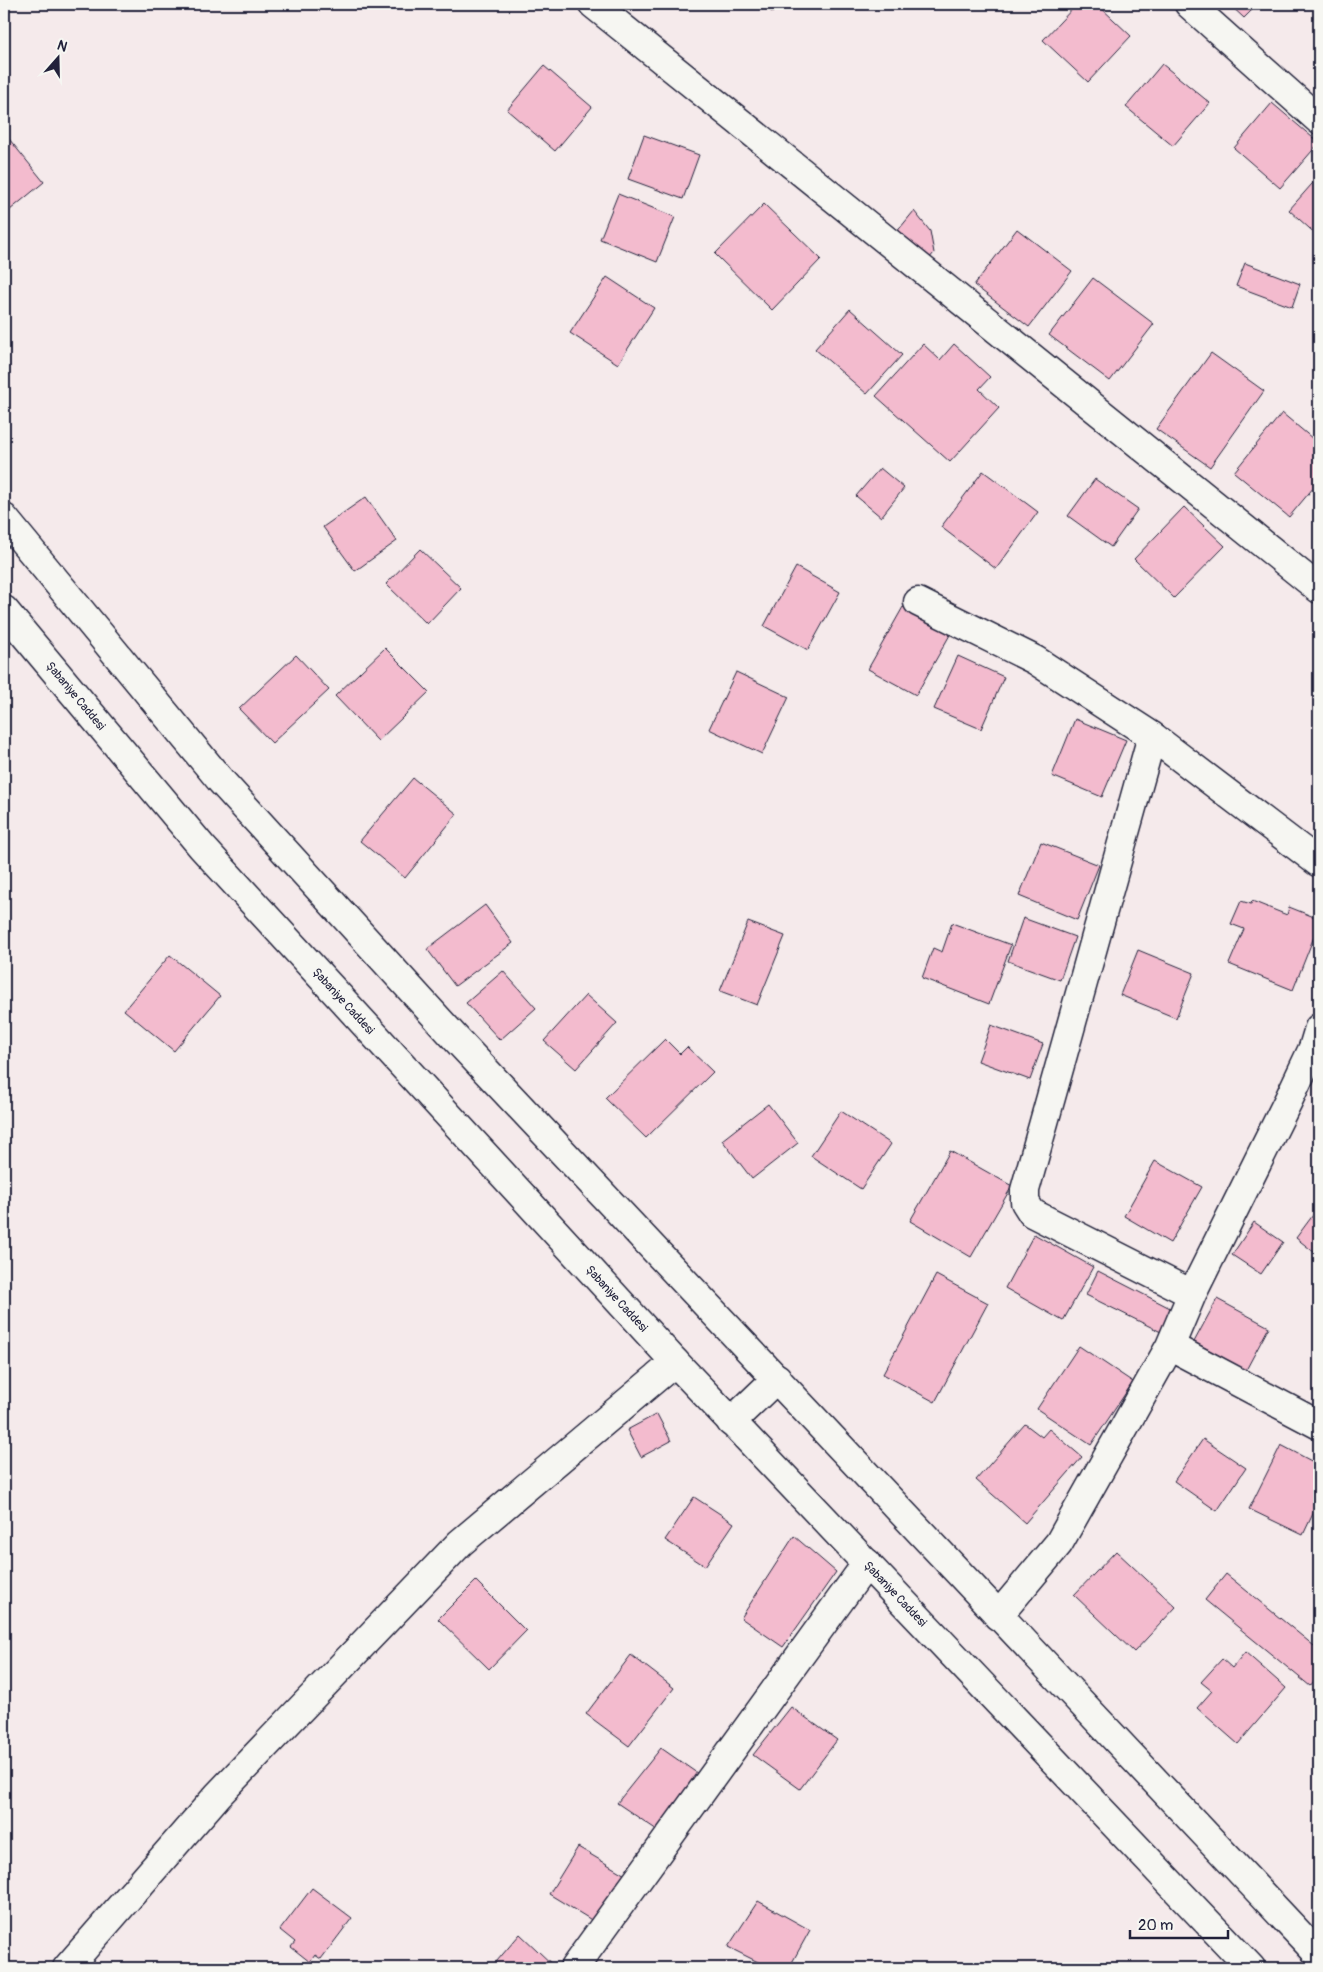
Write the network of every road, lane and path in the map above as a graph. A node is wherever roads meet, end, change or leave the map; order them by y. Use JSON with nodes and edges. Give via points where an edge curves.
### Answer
{"nodes":[{"id":1,"x":593,"y":4,"type":"edge"},
{"id":2,"x":1190,"y":4,"type":"edge"},
{"id":3,"x":1319,"y":120,"type":"edge"},
{"id":4,"x":4,"y":518,"type":"edge"},
{"id":5,"x":1319,"y":589,"type":"edge"},
{"id":6,"x":918,"y":602,"type":"dead end"},
{"id":7,"x":4,"y":610,"type":"edge"},
{"id":8,"x":1152,"y":736,"type":"junction"},
{"id":9,"x":1319,"y":863,"type":"edge"},
{"id":10,"x":1319,"y":1028,"type":"edge"},
{"id":11,"x":1192,"y":1294,"type":"junction"},
{"id":12,"x":1170,"y":1346,"type":"junction"},
{"id":13,"x":675,"y":1362,"type":"junction"},
{"id":14,"x":777,"y":1378,"type":"junction"},
{"id":15,"x":731,"y":1422,"type":"junction"},
{"id":16,"x":1319,"y":1425,"type":"edge"},
{"id":17,"x":867,"y":1563,"type":"junction"},
{"id":18,"x":998,"y":1616,"type":"junction"},
{"id":19,"x":1319,"y":1955,"type":"edge"},
{"id":20,"x":67,"y":1968,"type":"edge"},
{"id":21,"x":574,"y":1968,"type":"edge"},
{"id":22,"x":1251,"y":1968,"type":"edge"}],
"edges":[{"from":1,"to":5,"type":"main road"},
{"from":2,"to":3,"type":"main road"},
{"from":4,"to":14,"type":"main road","via":[[227,788],[464,1048]]},
{"from":6,"to":8,"type":"main road","via":[[1035,660]]},
{"from":7,"to":13,"type":"main road","name":"Şabaniye Caddesi","via":[[202,847]]},
{"from":8,"to":9,"type":"main road"},
{"from":8,"to":11,"type":"main road","via":[[1025,1190],[1025,1202],[1032,1213]]},
{"from":10,"to":11,"type":"main road","via":[[1288,1101]]},
{"from":11,"to":12,"type":"main road"},
{"from":12,"to":16,"type":"main road"},
{"from":12,"to":18,"type":"main road","via":[[1058,1543]]},
{"from":13,"to":15,"type":"main road","name":"Şabaniye Caddesi"},
{"from":13,"to":20,"type":"main road","via":[[460,1543],[218,1795]]},
{"from":14,"to":15,"type":"main road"},
{"from":14,"to":18,"type":"main road"},
{"from":15,"to":17,"type":"main road","name":"Şabaniye Caddesi"},
{"from":17,"to":21,"type":"main road"},
{"from":17,"to":22,"type":"main road","name":"Şabaniye Caddesi"},
{"from":18,"to":19,"type":"main road"}]}
